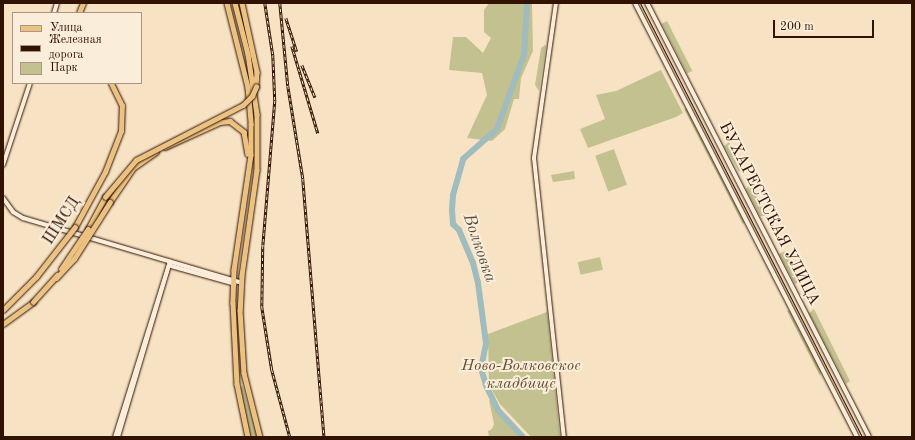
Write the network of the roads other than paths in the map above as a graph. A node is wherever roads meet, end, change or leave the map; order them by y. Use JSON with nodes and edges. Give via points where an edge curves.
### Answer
{"nodes":[{"id":1,"x":228,"y":3,"type":"edge"},
{"id":2,"x":235,"y":3,"type":"edge"},
{"id":3,"x":242,"y":3,"type":"edge"},
{"id":4,"x":556,"y":3,"type":"edge"},
{"id":5,"x":635,"y":3,"type":"edge"},
{"id":6,"x":647,"y":3,"type":"edge"},
{"id":7,"x":30,"y":84,"type":"edge"},
{"id":8,"x":112,"y":84,"type":"edge"},
{"id":9,"x":3,"y":165,"type":"edge"},
{"id":10,"x":249,"y":168,"type":"junction"},
{"id":11,"x":3,"y":198,"type":"edge"},
{"id":12,"x":171,"y":264,"type":"junction"},
{"id":13,"x":56,"y":278,"type":"junction"},
{"id":14,"x":234,"y":282,"type":"junction"},
{"id":15,"x":242,"y":283,"type":"junction"},
{"id":16,"x":3,"y":310,"type":"edge"},
{"id":17,"x":3,"y":324,"type":"edge"},
{"id":18,"x":821,"y":344,"type":"junction"},
{"id":19,"x":812,"y":348,"type":"junction"},
{"id":20,"x":235,"y":364,"type":"junction"},
{"id":21,"x":243,"y":364,"type":"junction"},
{"id":22,"x":114,"y":437,"type":"edge"},
{"id":23,"x":118,"y":437,"type":"edge"},
{"id":24,"x":248,"y":437,"type":"edge"},
{"id":25,"x":260,"y":437,"type":"edge"},
{"id":26,"x":564,"y":437,"type":"edge"},
{"id":27,"x":857,"y":437,"type":"edge"},
{"id":28,"x":869,"y":437,"type":"edge"}],
"edges":[{"from":1,"to":10,"type":"main road","via":[[250,102],[252,140]]},
{"from":2,"to":15,"type":"main road","via":[[252,77],[258,127],[257,170]]},
{"from":3,"to":13,"type":"main road","name":"ШМСД","bridge":true,"via":[[257,78],[254,92],[248,101],[136,160],[105,197]]},
{"from":4,"to":26,"type":"street","via":[[534,158]]},
{"from":5,"to":19,"type":"street","name":"БУХАРЕСТСКАЯ УЛИЦА"},
{"from":6,"to":18,"type":"street","name":"БУХАРЕСТСКАЯ УЛИЦА"},
{"from":7,"to":9,"type":"street"},
{"from":8,"to":16,"type":"main road","name":"ШМСД","bridge":true,"via":[[120,99],[123,116],[121,131],[105,172],[75,226],[41,272]]},
{"from":10,"to":13,"type":"main road","bridge":true,"via":[[244,132],[236,123],[223,121],[147,157],[126,175],[74,259]]},
{"from":10,"to":14,"type":"main road"},
{"from":11,"to":12,"type":"street","via":[[10,210],[19,217]]},
{"from":12,"to":14,"type":"street"},
{"from":12,"to":22,"type":"street"},
{"from":12,"to":23,"type":"street"},
{"from":13,"to":17,"type":"main road","name":"ШМСД","bridge":true,"via":[[33,302]]},
{"from":14,"to":15,"type":"street"},
{"from":14,"to":20,"type":"main road"},
{"from":15,"to":21,"type":"main road"},
{"from":18,"to":19,"type":"street"},
{"from":18,"to":28,"type":"street","name":"БУХАРЕСТСКАЯ УЛИЦА"},
{"from":19,"to":27,"type":"street","name":"БУХАРЕСТСКАЯ УЛИЦА"},
{"from":20,"to":21,"type":"main road","via":[[239,367]]},
{"from":20,"to":24,"type":"main road"},
{"from":21,"to":25,"type":"main road"}]}
